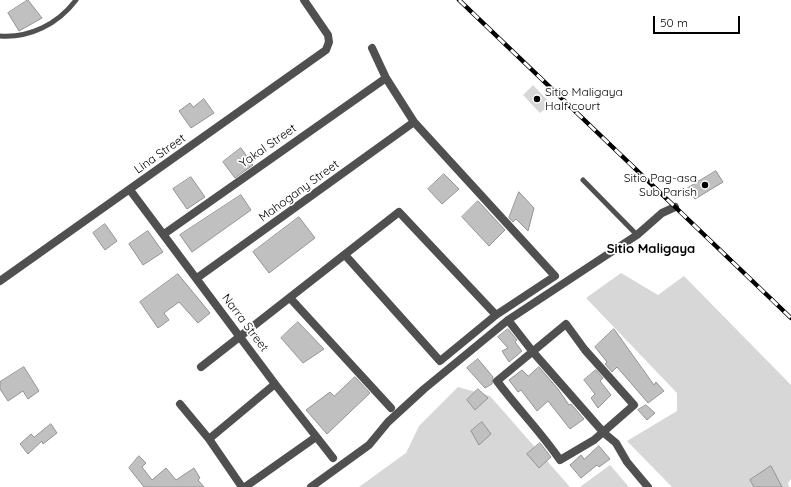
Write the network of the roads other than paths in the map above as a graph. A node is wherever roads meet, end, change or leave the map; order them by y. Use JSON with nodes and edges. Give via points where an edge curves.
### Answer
{"nodes":[{"id":1,"x":76,"y":0,"type":"edge"},
{"id":2,"x":304,"y":0,"type":"edge"},
{"id":3,"x":0,"y":36,"type":"edge"},
{"id":4,"x":372,"y":48,"type":"dead end"},
{"id":5,"x":386,"y":78,"type":"junction"},
{"id":6,"x":414,"y":122,"type":"junction"},
{"id":7,"x":583,"y":180,"type":"dead end"},
{"id":8,"x":130,"y":190,"type":"junction"},
{"id":9,"x":675,"y":207,"type":"dead end"},
{"id":10,"x":164,"y":234,"type":"junction"},
{"id":11,"x":637,"y":235,"type":"junction"},
{"id":12,"x":344,"y":255,"type":"junction"},
{"id":13,"x":197,"y":278,"type":"junction"},
{"id":14,"x":0,"y":281,"type":"edge"},
{"id":15,"x":290,"y":298,"type":"junction"},
{"id":16,"x":496,"y":315,"type":"junction"},
{"id":17,"x":508,"y":320,"type":"junction"},
{"id":18,"x":241,"y":336,"type":"junction"},
{"id":19,"x":533,"y":352,"type":"junction"},
{"id":20,"x":201,"y":367,"type":"dead end"},
{"id":21,"x":276,"y":384,"type":"junction"},
{"id":22,"x":180,"y":404,"type":"dead end"},
{"id":23,"x":391,"y":408,"type":"dead end"},
{"id":24,"x":604,"y":433,"type":"junction"},
{"id":25,"x":316,"y":437,"type":"junction"},
{"id":26,"x":209,"y":439,"type":"junction"},
{"id":27,"x":333,"y":458,"type":"dead end"},
{"id":28,"x":244,"y":487,"type":"edge"},
{"id":29,"x":311,"y":487,"type":"edge"},
{"id":30,"x":648,"y":487,"type":"edge"}],
"edges":[{"from":1,"to":3,"type":"lane","via":[[54,21],[35,32],[13,37]]},
{"from":2,"to":8,"type":"street","name":"Lina Street","via":[[328,35],[326,50]]},
{"from":4,"to":5,"type":"street"},
{"from":5,"to":6,"type":"street"},
{"from":5,"to":10,"type":"street","name":"Yakal Street"},
{"from":6,"to":13,"type":"street","name":"Mahogany Street"},
{"from":6,"to":16,"type":"street","via":[[555,276]]},
{"from":7,"to":11,"type":"lane"},
{"from":8,"to":10,"type":"street","name":"Narra Street"},
{"from":8,"to":14,"type":"street","name":"Lina Street"},
{"from":9,"to":11,"type":"street","via":[[662,213]]},
{"from":10,"to":13,"type":"street","name":"Narra Street"},
{"from":11,"to":17,"type":"street"},
{"from":12,"to":15,"type":"street"},
{"from":12,"to":16,"type":"street","via":[[399,212]]},
{"from":12,"to":16,"type":"street","via":[[440,362]]},
{"from":13,"to":18,"type":"street","name":"Narra Street"},
{"from":15,"to":18,"type":"street"},
{"from":15,"to":23,"type":"street"},
{"from":17,"to":19,"type":"street"},
{"from":17,"to":29,"type":"street","via":[[452,364],[398,412],[369,445]]},
{"from":18,"to":20,"type":"street"},
{"from":18,"to":21,"type":"street","name":"Narra Street"},
{"from":19,"to":24,"type":"street"},
{"from":19,"to":24,"type":"street","via":[[566,324],[585,350],[634,405]]},
{"from":19,"to":24,"type":"street","via":[[497,381],[523,416],[545,437],[560,460]]},
{"from":21,"to":25,"type":"street","name":"Narra Street"},
{"from":21,"to":26,"type":"street"},
{"from":22,"to":26,"type":"street"},
{"from":24,"to":30,"type":"street","via":[[616,443],[627,462]]},
{"from":25,"to":27,"type":"street","name":"Narra Street"},
{"from":25,"to":28,"type":"street"},
{"from":26,"to":28,"type":"street"}]}
